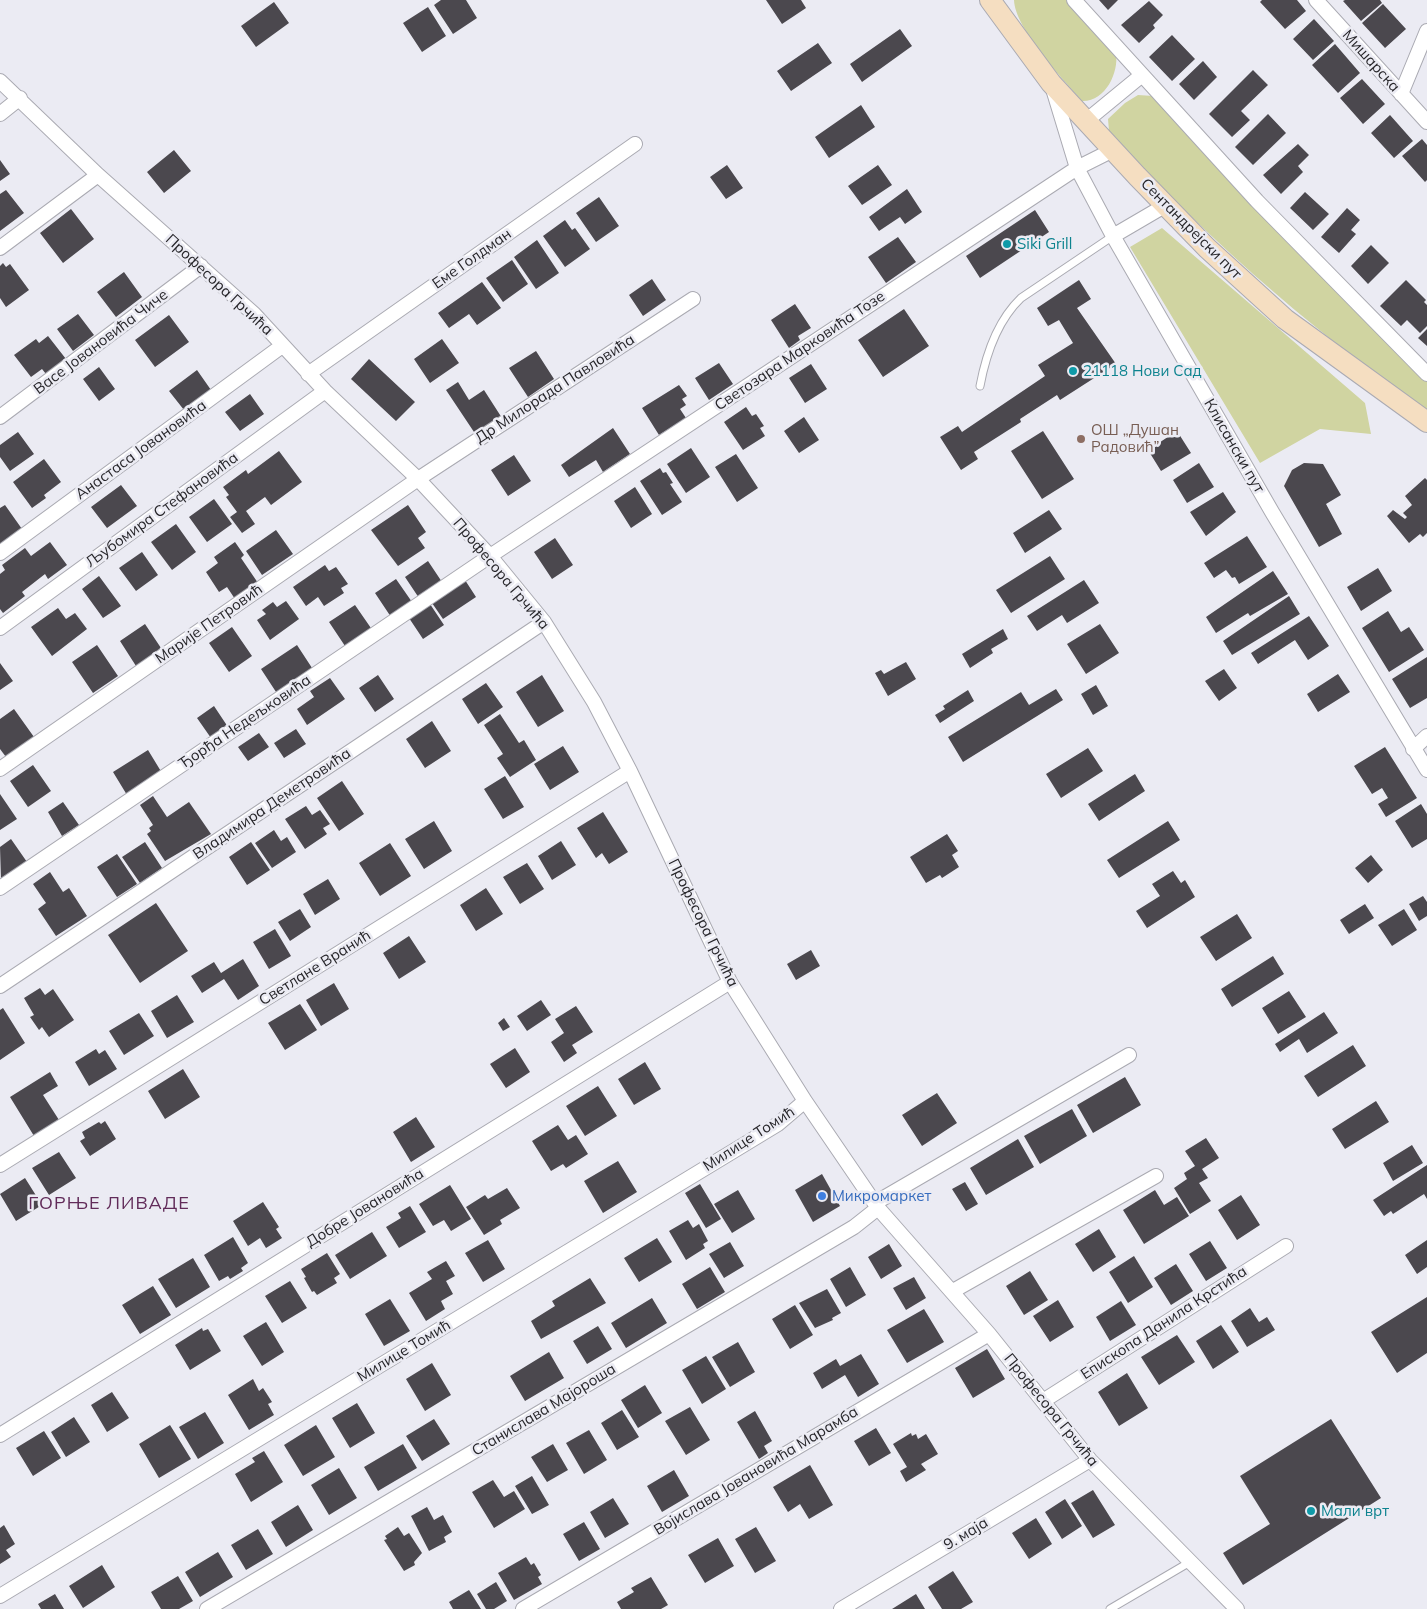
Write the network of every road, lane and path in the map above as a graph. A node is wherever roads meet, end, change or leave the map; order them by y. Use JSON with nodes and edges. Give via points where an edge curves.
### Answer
{"nodes":[{"id":1,"x":990,"y":0,"type":"edge"},
{"id":2,"x":1074,"y":0,"type":"edge"},
{"id":3,"x":1316,"y":0,"type":"edge"},
{"id":4,"x":1427,"y":31,"type":"edge"},
{"id":5,"x":1142,"y":75,"type":"junction"},
{"id":6,"x":0,"y":81,"type":"edge"},
{"id":7,"x":1051,"y":83,"type":"junction"},
{"id":8,"x":1402,"y":94,"type":"junction"},
{"id":9,"x":20,"y":98,"type":"junction"},
{"id":10,"x":0,"y":114,"type":"edge"},
{"id":11,"x":1086,"y":121,"type":"junction"},
{"id":12,"x":1427,"y":122,"type":"edge"},
{"id":13,"x":635,"y":144,"type":"dead end"},
{"id":14,"x":1113,"y":150,"type":"junction"},
{"id":15,"x":1077,"y":168,"type":"junction"},
{"id":16,"x":98,"y":174,"type":"junction"},
{"id":17,"x":1166,"y":205,"type":"junction"},
{"id":18,"x":1113,"y":236,"type":"junction"},
{"id":19,"x":0,"y":248,"type":"edge"},
{"id":20,"x":201,"y":266,"type":"junction"},
{"id":21,"x":692,"y":299,"type":"dead end"},
{"id":22,"x":282,"y":346,"type":"junction"},
{"id":23,"x":308,"y":374,"type":"junction"},
{"id":24,"x":1427,"y":374,"type":"edge"},
{"id":25,"x":980,"y":386,"type":"dead end"},
{"id":26,"x":324,"y":391,"type":"junction"},
{"id":27,"x":0,"y":417,"type":"edge"},
{"id":28,"x":1427,"y":422,"type":"edge"},
{"id":29,"x":418,"y":479,"type":"junction"},
{"id":30,"x":0,"y":553,"type":"edge"},
{"id":31,"x":490,"y":556,"type":"junction"},
{"id":32,"x":544,"y":622,"type":"junction"},
{"id":33,"x":0,"y":628,"type":"edge"},
{"id":34,"x":1427,"y":736,"type":"edge"},
{"id":35,"x":1413,"y":749,"type":"junction"},
{"id":36,"x":0,"y":769,"type":"edge"},
{"id":37,"x":1427,"y":770,"type":"edge"},
{"id":38,"x":630,"y":771,"type":"junction"},
{"id":39,"x":0,"y":888,"type":"edge"},
{"id":40,"x":730,"y":982,"type":"junction"},
{"id":41,"x":0,"y":986,"type":"edge"},
{"id":42,"x":1129,"y":1055,"type":"dead end"},
{"id":43,"x":805,"y":1101,"type":"junction"},
{"id":44,"x":0,"y":1164,"type":"edge"},
{"id":45,"x":1156,"y":1176,"type":"dead end"},
{"id":46,"x":877,"y":1205,"type":"junction"},
{"id":47,"x":1286,"y":1246,"type":"dead end"},
{"id":48,"x":952,"y":1292,"type":"junction"},
{"id":49,"x":989,"y":1334,"type":"junction"},
{"id":50,"x":1043,"y":1401,"type":"junction"},
{"id":51,"x":0,"y":1434,"type":"edge"},
{"id":52,"x":1090,"y":1460,"type":"junction"},
{"id":53,"x":1190,"y":1562,"type":"junction"},
{"id":54,"x":0,"y":1596,"type":"edge"},
{"id":55,"x":207,"y":1609,"type":"edge"},
{"id":56,"x":523,"y":1609,"type":"edge"},
{"id":57,"x":841,"y":1609,"type":"edge"},
{"id":58,"x":1110,"y":1609,"type":"edge"},
{"id":59,"x":1237,"y":1609,"type":"edge"}],
"edges":[{"from":1,"to":7,"type":"main road","name":"Сентандрејски пут"},
{"from":2,"to":5,"type":"street"},
{"from":3,"to":8,"type":"street","name":"Мишарска"},
{"from":4,"to":8,"type":"street"},
{"from":5,"to":11,"type":"street"},
{"from":5,"to":24,"type":"street","via":[[1257,201]]},
{"from":6,"to":9,"type":"street","name":"Професора Грчића"},
{"from":7,"to":11,"type":"main road","name":"Сентандрејски пут"},
{"from":7,"to":15,"type":"street","name":"Клисански пут"},
{"from":8,"to":12,"type":"street","name":"Мишарска"},
{"from":9,"to":10,"type":"street"},
{"from":9,"to":16,"type":"street","name":"Професора Грчића"},
{"from":11,"to":14,"type":"main road","name":"Сентандрејски пут"},
{"from":13,"to":23,"type":"street","name":"Еме Голдман"},
{"from":14,"to":15,"type":"street","name":"Светозара Марковића Тозе"},
{"from":14,"to":17,"type":"main road","name":"Сентандрејски пут"},
{"from":15,"to":18,"type":"street","name":"Клисански пут"},
{"from":15,"to":31,"type":"street","name":"Светозара Марковића Тозе"},
{"from":16,"to":19,"type":"street"},
{"from":16,"to":20,"type":"street","name":"Професора Грчића"},
{"from":17,"to":18,"type":"street"},
{"from":17,"to":28,"type":"main road","name":"Сентандрејски пут","via":[[1241,280],[1285,318]]},
{"from":18,"to":25,"type":"lane","via":[[1012,307],[996,332]]},
{"from":18,"to":35,"type":"street","name":"Клисански пут"},
{"from":20,"to":22,"type":"street","name":"Професора Грчића","via":[[254,314]]},
{"from":20,"to":27,"type":"street","name":"Васе Јовановића Чиче"},
{"from":21,"to":29,"type":"street","name":"Др Милорада Павловића"},
{"from":22,"to":23,"type":"street","name":"Професора Грчића"},
{"from":22,"to":30,"type":"street","name":"Анастаса Јовановића"},
{"from":23,"to":26,"type":"street","name":"Професора Грчића"},
{"from":26,"to":29,"type":"street","name":"Професора Грчића"},
{"from":26,"to":33,"type":"street","name":"Љубомира Стефановића"},
{"from":29,"to":31,"type":"street","name":"Професора Грчића"},
{"from":29,"to":36,"type":"street","name":"Марије Петровић"},
{"from":31,"to":32,"type":"street","name":"Професора Грчића"},
{"from":31,"to":39,"type":"street","name":"Ђорђа Недељковића"},
{"from":32,"to":38,"type":"street","name":"Професора Грчића","via":[[594,702]]},
{"from":32,"to":41,"type":"street","name":"Владимира Деметровића"},
{"from":34,"to":35,"type":"street"},
{"from":35,"to":37,"type":"street","name":"Клисански пут"},
{"from":38,"to":40,"type":"street","name":"Професора Грчића"},
{"from":38,"to":44,"type":"street","name":"Светлане Вранић"},
{"from":40,"to":43,"type":"street","name":"Професора Грчића"},
{"from":40,"to":51,"type":"street","name":"Добре Јовановића"},
{"from":42,"to":46,"type":"street"},
{"from":43,"to":46,"type":"street","name":"Професора Грчића"},
{"from":43,"to":54,"type":"street","name":"Милице Томић","via":[[769,1129]]},
{"from":45,"to":48,"type":"street"},
{"from":46,"to":48,"type":"street","name":"Професора Грчића"},
{"from":46,"to":55,"type":"street","name":"Станислава Мајороша","via":[[854,1227]]},
{"from":47,"to":50,"type":"street","name":"Епископа Данила Крстића"},
{"from":48,"to":49,"type":"street","name":"Професора Грчића"},
{"from":49,"to":50,"type":"street","name":"Професора Грчића"},
{"from":49,"to":56,"type":"street","name":"Војислава Јовановића Марамба"},
{"from":50,"to":52,"type":"street","name":"Професора Грчића"},
{"from":52,"to":53,"type":"street","name":"Професора Грчића"},
{"from":52,"to":57,"type":"street","name":"9. маја"},
{"from":53,"to":58,"type":"lane"},
{"from":53,"to":59,"type":"street","name":"Професора Грчића"}]}
